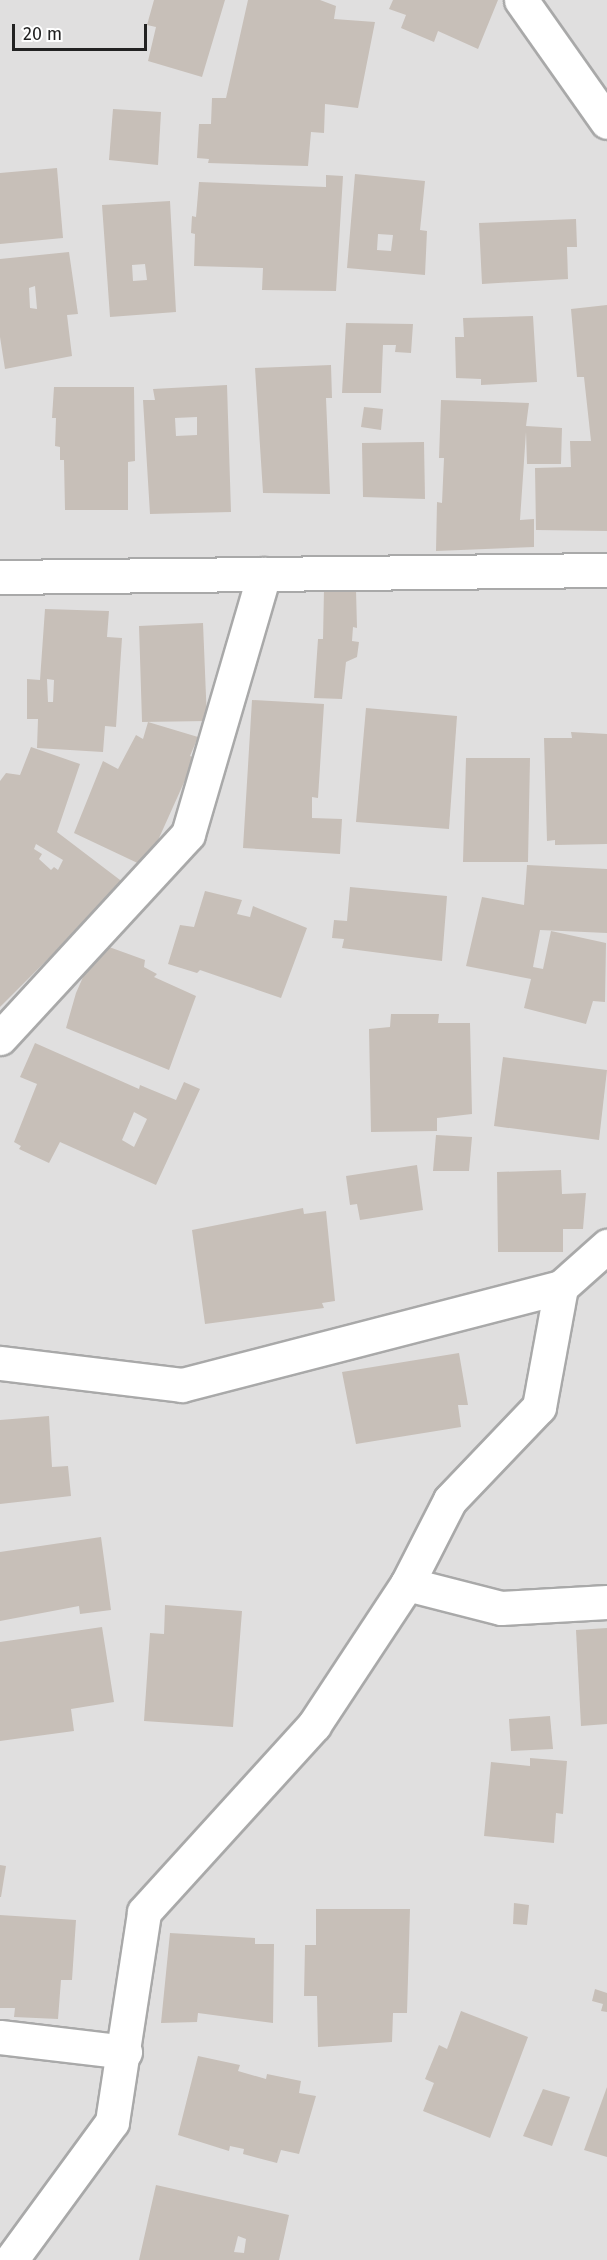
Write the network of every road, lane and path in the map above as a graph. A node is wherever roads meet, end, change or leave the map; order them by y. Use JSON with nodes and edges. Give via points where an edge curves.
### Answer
{"nodes":[{"id":1,"x":521,"y":0,"type":"edge"},
{"id":2,"x":607,"y":122,"type":"edge"},
{"id":3,"x":607,"y":570,"type":"edge"},
{"id":4,"x":264,"y":574,"type":"junction"},
{"id":5,"x":0,"y":577,"type":"edge"},
{"id":6,"x":0,"y":1038,"type":"edge"},
{"id":7,"x":607,"y":1246,"type":"edge"},
{"id":8,"x":561,"y":1287,"type":"junction"},
{"id":9,"x":0,"y":1363,"type":"edge"},
{"id":10,"x":407,"y":1584,"type":"junction"},
{"id":11,"x":607,"y":1602,"type":"edge"},
{"id":12,"x":0,"y":2037,"type":"edge"},
{"id":13,"x":125,"y":2052,"type":"junction"},
{"id":14,"x":11,"y":2260,"type":"edge"}],
"edges":[{"from":1,"to":2,"type":"street"},
{"from":3,"to":4,"type":"street"},
{"from":4,"to":5,"type":"street"},
{"from":4,"to":6,"type":"street","via":[[188,834]]},
{"from":7,"to":8,"type":"street"},
{"from":8,"to":9,"type":"street","via":[[182,1385]]},
{"from":8,"to":10,"type":"street","via":[[539,1407],[450,1500]]},
{"from":10,"to":11,"type":"street","via":[[501,1608]]},
{"from":10,"to":13,"type":"street","via":[[314,1725],[144,1912]]},
{"from":12,"to":13,"type":"street"},
{"from":13,"to":14,"type":"street","via":[[112,2122]]}]}
